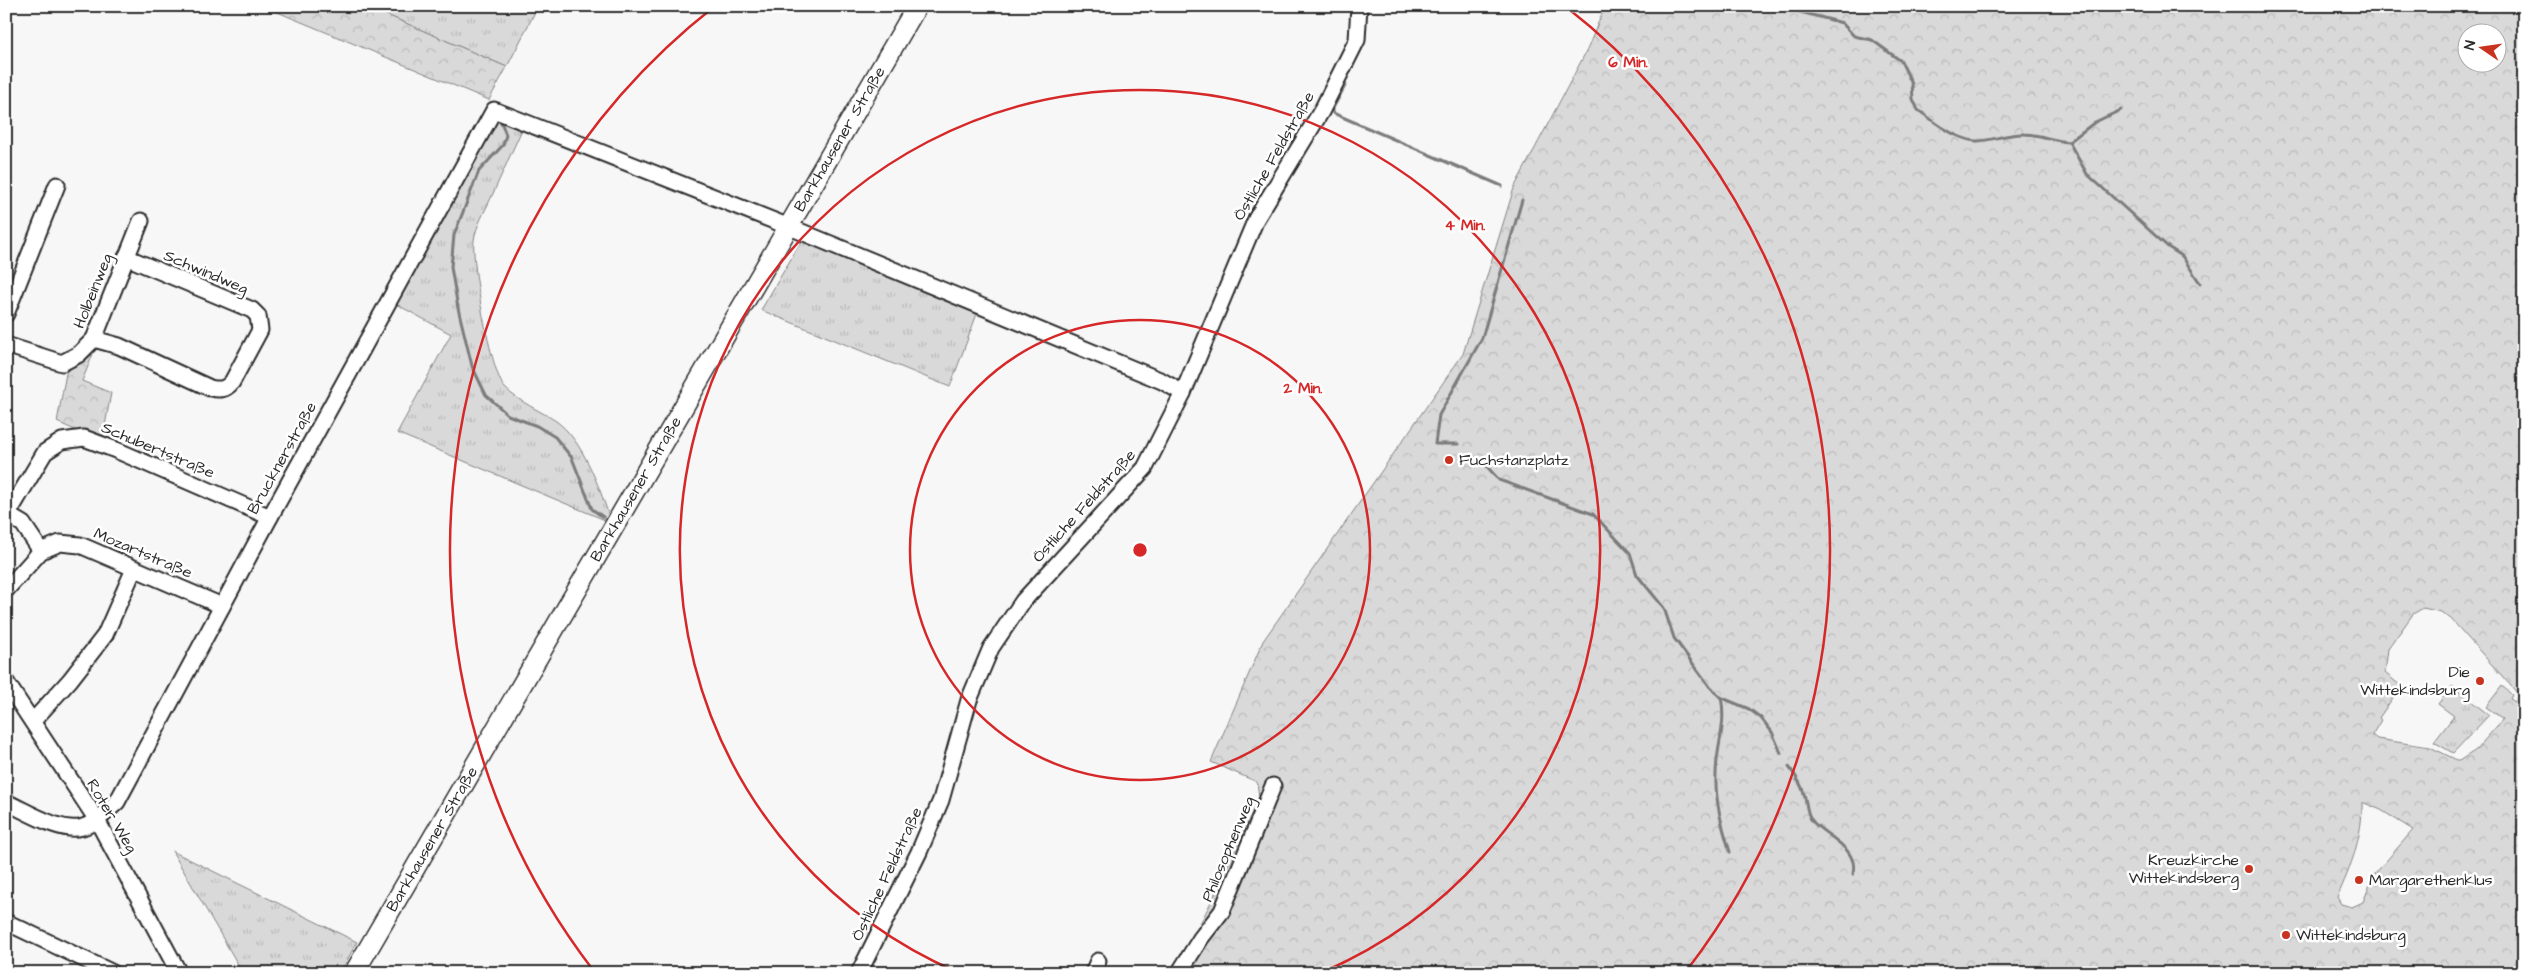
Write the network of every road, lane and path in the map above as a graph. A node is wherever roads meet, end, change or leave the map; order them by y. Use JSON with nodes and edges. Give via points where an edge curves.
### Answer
{"nodes":[{"id":1,"x":917,"y":6,"type":"edge"},
{"id":2,"x":1359,"y":6,"type":"edge"},
{"id":3,"x":57,"y":185,"type":"dead end"},
{"id":4,"x":141,"y":221,"type":"dead end"},
{"id":5,"x":790,"y":228,"type":"junction"},
{"id":6,"x":126,"y":257,"type":"junction"},
{"id":7,"x":6,"y":314,"type":"edge"},
{"id":8,"x":94,"y":339,"type":"junction"},
{"id":9,"x":6,"y":345,"type":"edge"},
{"id":10,"x":1183,"y":393,"type":"junction"},
{"id":11,"x":7,"y":514,"type":"edge"},
{"id":12,"x":270,"y":517,"type":"junction"},
{"id":13,"x":41,"y":551,"type":"junction"},
{"id":14,"x":134,"y":569,"type":"junction"},
{"id":15,"x":6,"y":590,"type":"edge"},
{"id":16,"x":222,"y":606,"type":"junction"},
{"id":17,"x":6,"y":682,"type":"edge"},
{"id":18,"x":33,"y":721,"type":"junction"},
{"id":19,"x":1273,"y":786,"type":"dead end"},
{"id":20,"x":6,"y":802,"type":"edge"},
{"id":21,"x":97,"y":820,"type":"junction"},
{"id":22,"x":6,"y":922,"type":"edge"},
{"id":23,"x":113,"y":973,"type":"edge"},
{"id":24,"x":179,"y":973,"type":"edge"},
{"id":25,"x":354,"y":973,"type":"edge"},
{"id":26,"x":859,"y":973,"type":"edge"},
{"id":27,"x":1179,"y":973,"type":"edge"}],
"edges":[{"from":1,"to":5,"type":"main road","name":"Barkhausener Straße"},
{"from":2,"to":10,"type":"street","name":"Östliche Feldstraße","via":[[1357,40],[1322,110],[1256,219]]},
{"from":3,"to":7,"type":"street"},
{"from":4,"to":6,"type":"street","name":"Holbeinweg"},
{"from":5,"to":10,"type":"street","via":[[1162,381]]},
{"from":5,"to":12,"type":"street","name":"Brucknerstraße","via":[[494,110]]},
{"from":5,"to":25,"type":"main road","name":"Barkhausener Straße","via":[[568,602]]},
{"from":6,"to":8,"type":"street","name":"Holbeinweg"},
{"from":6,"to":8,"type":"street","name":"Schwindweg","via":[[252,310],[258,316],[260,330],[232,382],[220,390],[119,346]]},
{"from":8,"to":9,"type":"street","name":"Holbeinweg","via":[[79,354],[62,363]]},
{"from":10,"to":26,"type":"street","name":"Östliche Feldstraße","via":[[1145,468],[1023,601],[991,648],[969,700],[941,800]]},
{"from":11,"to":12,"type":"street","name":"Schubertstraße","via":[[45,452],[62,441],[84,438]]},
{"from":11,"to":13,"type":"street","name":"Schubertstraße","via":[[23,524]]},
{"from":12,"to":16,"type":"street","name":"Brucknerstraße"},
{"from":13,"to":14,"type":"street","name":"Mozartstraße","via":[[60,543],[80,545]]},
{"from":13,"to":15,"type":"street"},
{"from":14,"to":16,"type":"street","name":"Mozartstraße"},
{"from":14,"to":18,"type":"street","via":[[105,635]]},
{"from":16,"to":21,"type":"street","name":"Brucknerstraße","via":[[117,802]]},
{"from":17,"to":18,"type":"street","name":"Roter Weg"},
{"from":18,"to":21,"type":"street","name":"Roter Weg"},
{"from":19,"to":27,"type":"street","name":"Philosophenweg","via":[[1222,911],[1200,938]]},
{"from":20,"to":21,"type":"street","name":"Brucknerstraße","via":[[73,830]]},
{"from":21,"to":24,"type":"street","name":"Roter Weg"},
{"from":22,"to":23,"type":"street"}]}
